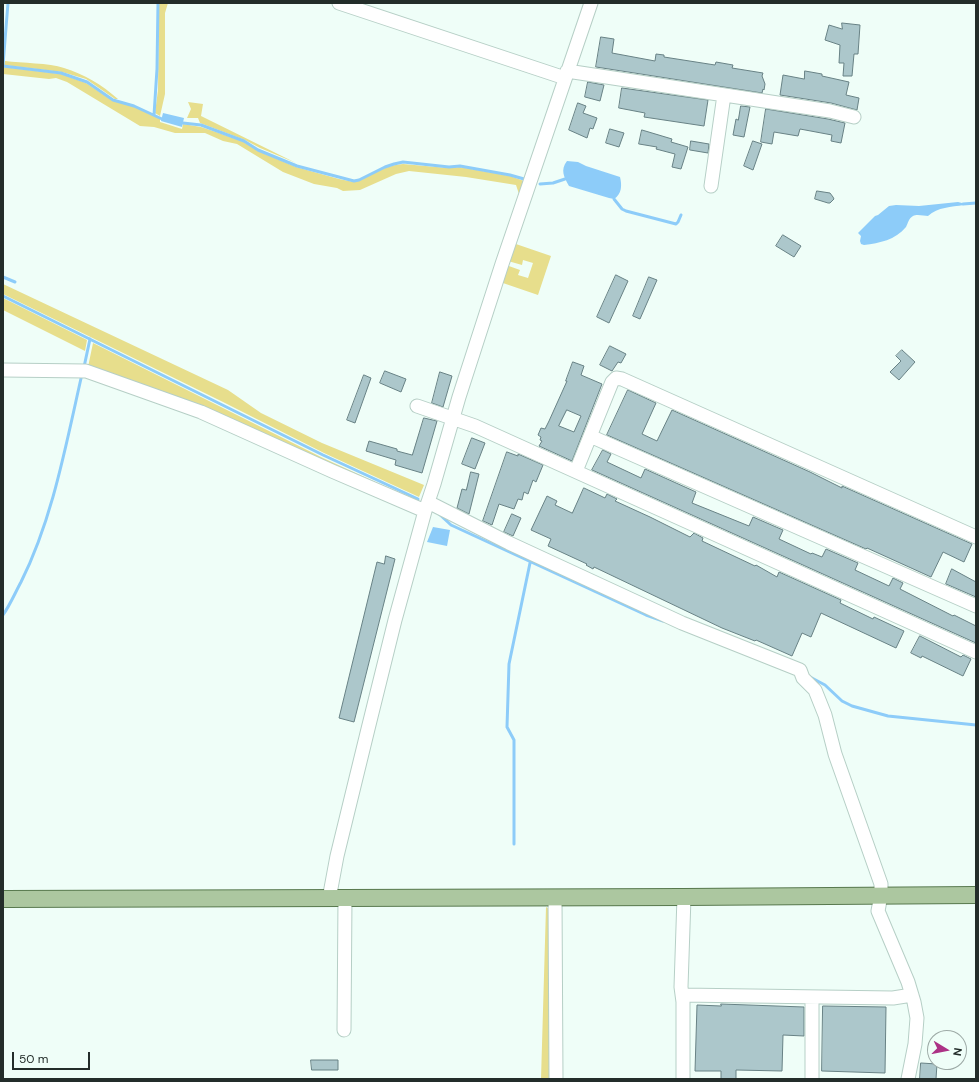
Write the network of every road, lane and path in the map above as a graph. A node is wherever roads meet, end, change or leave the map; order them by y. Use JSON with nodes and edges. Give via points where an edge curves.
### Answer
{"nodes":[{"id":1,"x":338,"y":3,"type":"edge"},
{"id":2,"x":591,"y":3,"type":"edge"},
{"id":3,"x":566,"y":74,"type":"junction"},
{"id":4,"x":724,"y":95,"type":"junction"},
{"id":5,"x":854,"y":117,"type":"dead end"},
{"id":6,"x":711,"y":186,"type":"dead end"},
{"id":7,"x":3,"y":370,"type":"edge"},
{"id":8,"x":417,"y":406,"type":"dead end"},
{"id":9,"x":453,"y":418,"type":"junction"},
{"id":10,"x":590,"y":436,"type":"junction"},
{"id":11,"x":576,"y":471,"type":"junction"},
{"id":12,"x":426,"y":507,"type":"junction"},
{"id":13,"x":976,"y":537,"type":"edge"},
{"id":14,"x":976,"y":606,"type":"edge"},
{"id":15,"x":976,"y":652,"type":"edge"},
{"id":16,"x":881,"y":895,"type":"junction"},
{"id":17,"x":976,"y":895,"type":"edge"},
{"id":18,"x":555,"y":897,"type":"junction"},
{"id":19,"x":684,"y":897,"type":"junction"},
{"id":20,"x":337,"y":898,"type":"junction"},
{"id":21,"x":3,"y":899,"type":"edge"},
{"id":22,"x":682,"y":995,"type":"junction"},
{"id":23,"x":912,"y":995,"type":"junction"},
{"id":24,"x":812,"y":997,"type":"junction"},
{"id":25,"x":344,"y":1030,"type":"dead end"},
{"id":26,"x":556,"y":1079,"type":"edge"},
{"id":27,"x":683,"y":1079,"type":"edge"},
{"id":28,"x":812,"y":1079,"type":"edge"},
{"id":29,"x":908,"y":1079,"type":"edge"}],
"edges":[{"from":1,"to":3,"type":"street"},
{"from":2,"to":3,"type":"street"},
{"from":3,"to":4,"type":"street"},
{"from":3,"to":9,"type":"street"},
{"from":4,"to":5,"type":"street"},
{"from":4,"to":6,"type":"street"},
{"from":7,"to":12,"type":"street","via":[[86,371],[201,412],[332,472]]},
{"from":8,"to":9,"type":"street"},
{"from":9,"to":11,"type":"street"},
{"from":9,"to":12,"type":"street"},
{"from":10,"to":11,"type":"street"},
{"from":10,"to":13,"type":"street","via":[[612,382],[616,378],[622,379]]},
{"from":10,"to":14,"type":"street"},
{"from":11,"to":15,"type":"street"},
{"from":12,"to":16,"type":"street","via":[[682,623],[800,670],[803,678],[815,690],[825,715],[835,754],[881,884]]},
{"from":12,"to":20,"type":"street","via":[[395,620],[337,856]]},
{"from":16,"to":17,"type":"main road"},
{"from":16,"to":19,"type":"main road"},
{"from":16,"to":23,"type":"street","via":[[878,912]]},
{"from":18,"to":19,"type":"main road"},
{"from":18,"to":20,"type":"main road"},
{"from":18,"to":26,"type":"street"},
{"from":19,"to":22,"type":"street"},
{"from":20,"to":21,"type":"main road"},
{"from":20,"to":25,"type":"street"},
{"from":22,"to":24,"type":"street"},
{"from":22,"to":27,"type":"street"},
{"from":23,"to":24,"type":"street","via":[[893,998]]},
{"from":23,"to":29,"type":"street","via":[[917,1018]]},
{"from":24,"to":28,"type":"street"}]}
